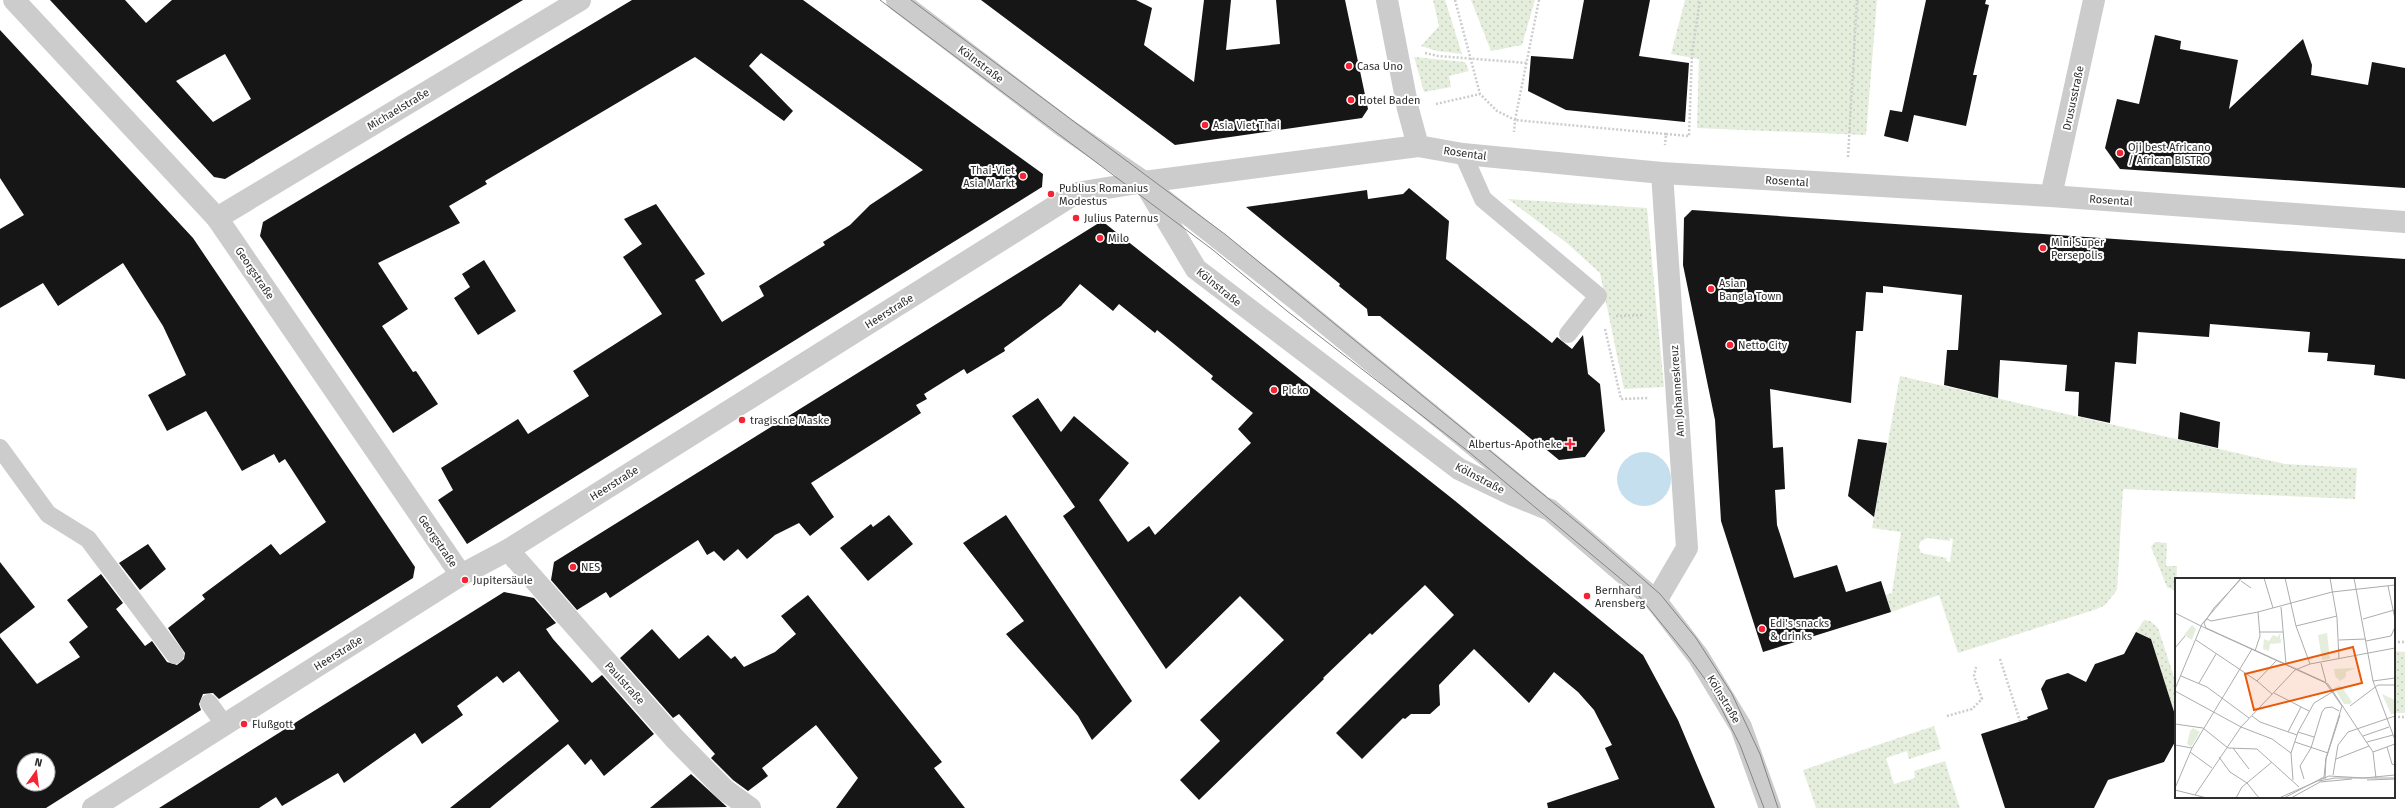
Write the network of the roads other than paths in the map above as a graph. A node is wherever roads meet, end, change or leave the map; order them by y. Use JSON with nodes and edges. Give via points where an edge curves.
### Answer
{"nodes":[{"id":1,"x":14,"y":0,"type":"edge"},
{"id":2,"x":580,"y":0,"type":"edge"},
{"id":3,"x":1387,"y":0,"type":"edge"},
{"id":4,"x":2094,"y":0,"type":"edge"},
{"id":5,"x":909,"y":4,"type":"edge"},
{"id":6,"x":1418,"y":146,"type":"junction"},
{"id":7,"x":1463,"y":154,"type":"junction"},
{"id":8,"x":1662,"y":173,"type":"junction"},
{"id":9,"x":1144,"y":182,"type":"junction"},
{"id":10,"x":2051,"y":196,"type":"junction"},
{"id":11,"x":217,"y":218,"type":"junction"},
{"id":12,"x":2405,"y":222,"type":"edge"},
{"id":13,"x":1568,"y":334,"type":"dead end"},
{"id":14,"x":0,"y":448,"type":"edge"},
{"id":15,"x":1550,"y":510,"type":"junction"},
{"id":16,"x":508,"y":550,"type":"junction"},
{"id":17,"x":461,"y":575,"type":"junction"},
{"id":18,"x":1656,"y":601,"type":"junction"},
{"id":19,"x":175,"y":655,"type":"dead end"},
{"id":20,"x":209,"y":703,"type":"dead end"},
{"id":21,"x":224,"y":724,"type":"junction"},
{"id":22,"x":93,"y":808,"type":"edge"},
{"id":23,"x":750,"y":808,"type":"edge"},
{"id":24,"x":1770,"y":808,"type":"edge"}],
"edges":[{"from":1,"to":11,"type":"street","name":"Georgstraße"},
{"from":2,"to":11,"type":"street","name":"Michaelstraße"},
{"from":3,"to":6,"type":"street","via":[[1408,109]]},
{"from":4,"to":10,"type":"street","name":"Drususstraße"},
{"from":5,"to":9,"type":"street","name":"Kölnstraße","via":[[1070,131]]},
{"from":6,"to":7,"type":"street","name":"Rosental"},
{"from":6,"to":9,"type":"street","name":"Rosental"},
{"from":7,"to":8,"type":"street","name":"Rosental"},
{"from":7,"to":13,"type":"lane","via":[[1483,199],[1598,296]]},
{"from":8,"to":10,"type":"street","name":"Rosental"},
{"from":8,"to":18,"type":"street","name":"Am Johanneskreuz","via":[[1687,548]]},
{"from":9,"to":15,"type":"lane","via":[[1295,301]]},
{"from":9,"to":15,"type":"street","name":"Kölnstraße","via":[[1196,269],[1459,469]]},
{"from":9,"to":16,"type":"street","name":"Heerstraße","via":[[1076,194]]},
{"from":10,"to":12,"type":"street","name":"Rosental"},
{"from":11,"to":17,"type":"street","name":"Georgstraße"},
{"from":14,"to":19,"type":"lane","via":[[48,514],[88,540]]},
{"from":15,"to":18,"type":"street","name":"Kölnstraße"},
{"from":16,"to":17,"type":"street","name":"Heerstraße"},
{"from":16,"to":23,"type":"street","name":"Paulstraße","via":[[675,739],[726,790]]},
{"from":17,"to":21,"type":"street","name":"Heerstraße"},
{"from":18,"to":24,"type":"street","name":"Kölnstraße","via":[[1698,656],[1741,727]]},
{"from":20,"to":21,"type":"lane"},
{"from":21,"to":22,"type":"street","name":"Heerstraße"}]}
